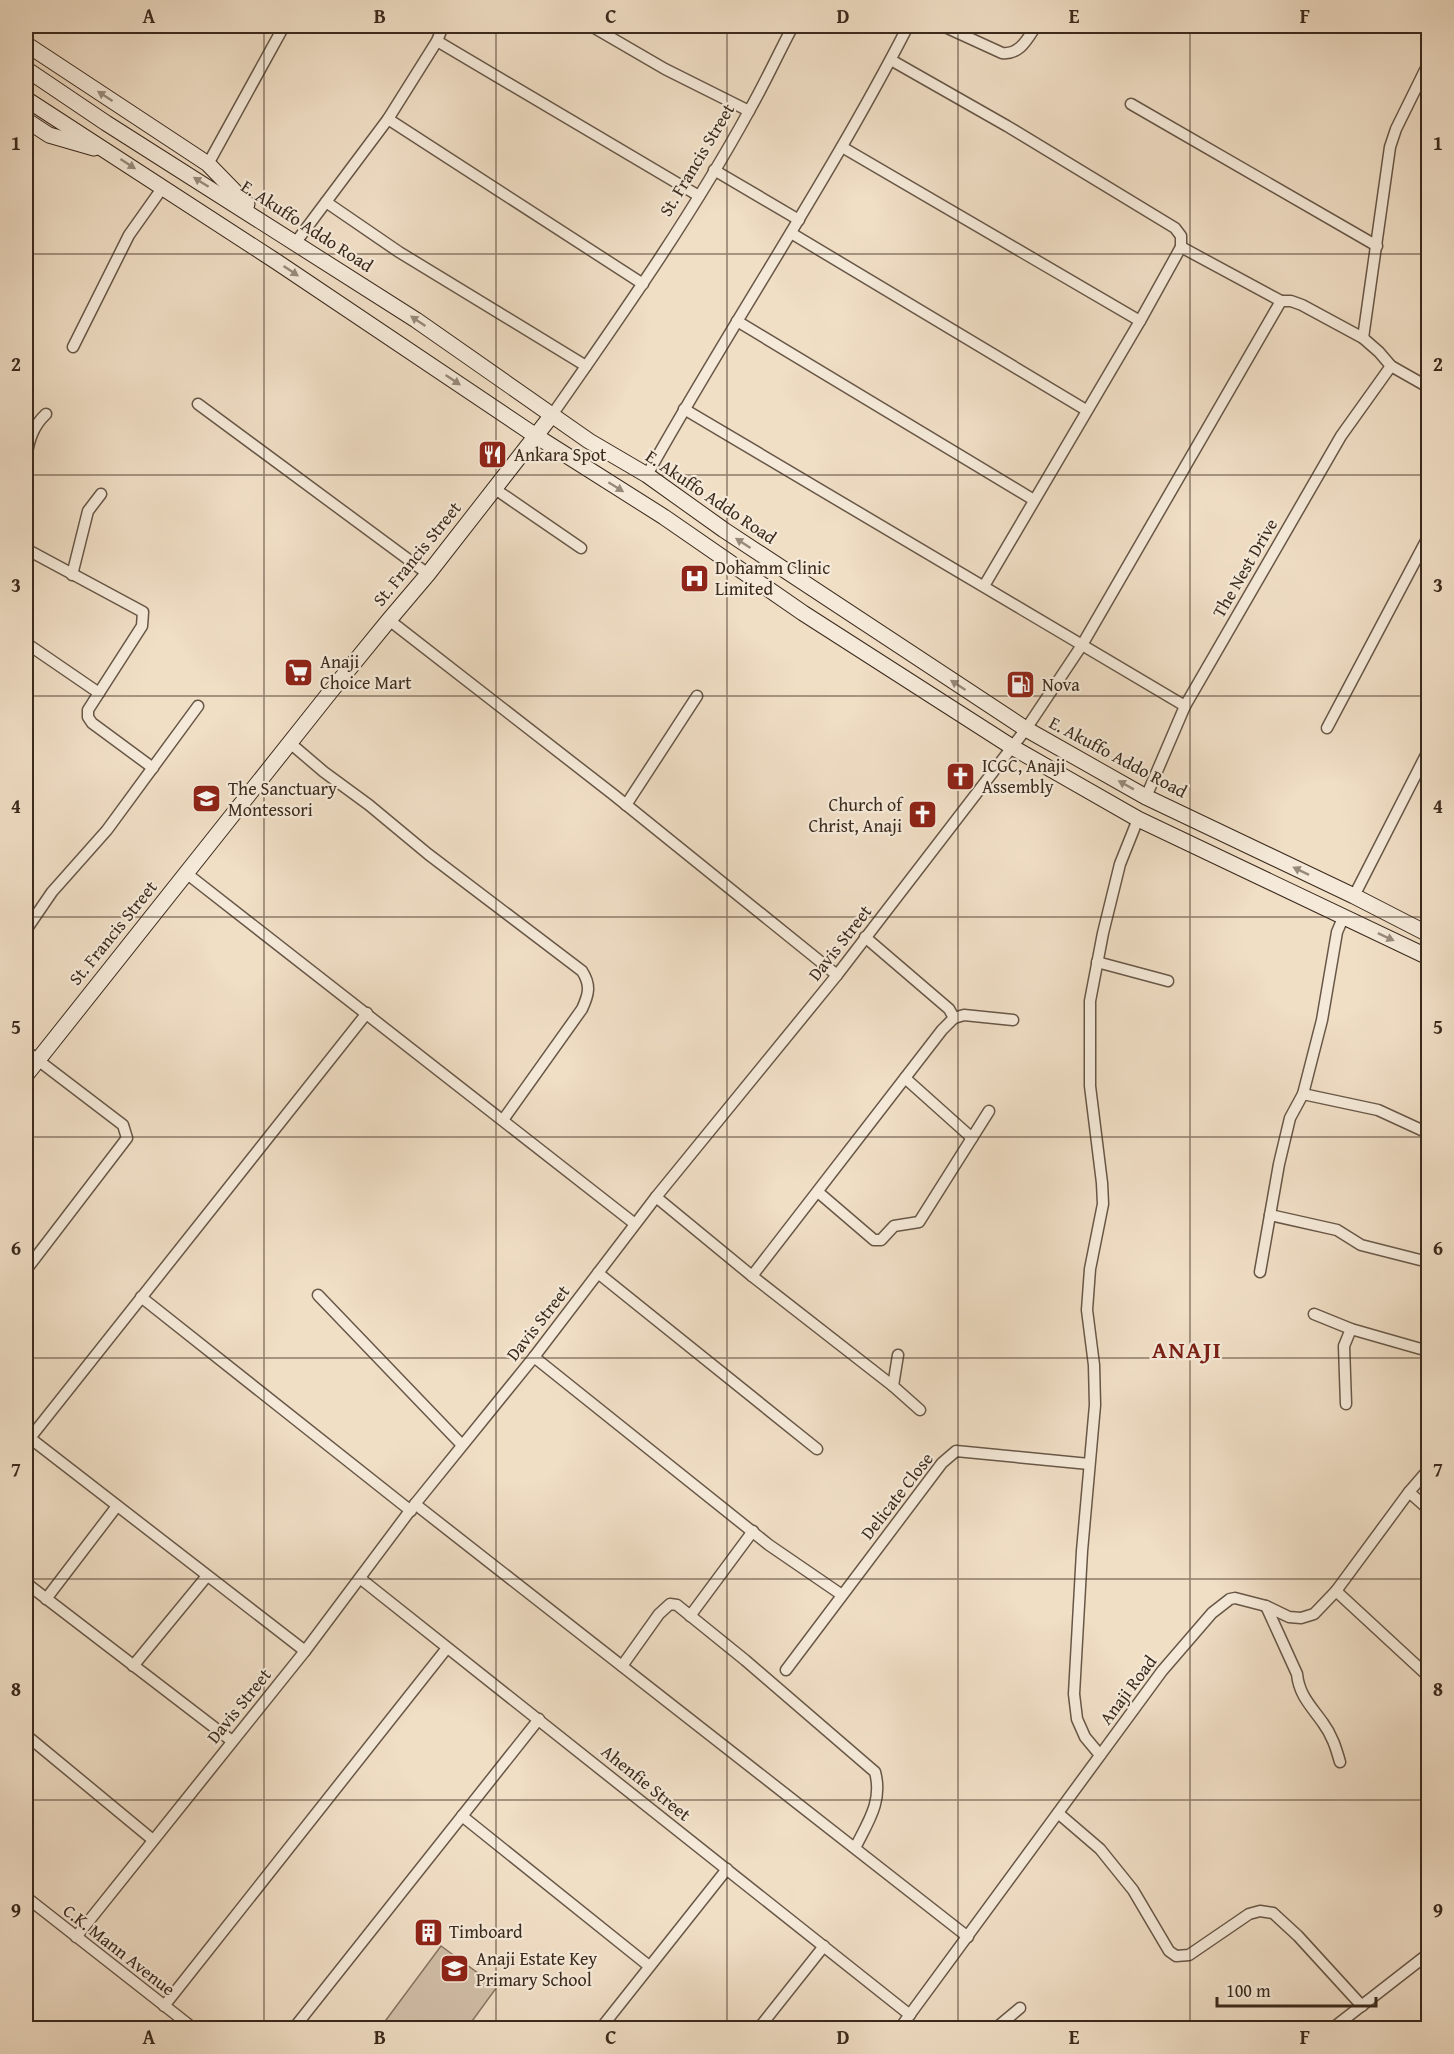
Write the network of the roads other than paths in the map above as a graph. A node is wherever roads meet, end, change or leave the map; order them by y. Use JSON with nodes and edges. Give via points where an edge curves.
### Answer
{"nodes":[{"id":1,"x":284,"y":26,"type":"edge"},
{"id":2,"x":444,"y":26,"type":"edge"},
{"id":3,"x":591,"y":26,"type":"edge"},
{"id":4,"x":793,"y":26,"type":"edge"},
{"id":5,"x":908,"y":26,"type":"edge"},
{"id":6,"x":943,"y":26,"type":"edge"},
{"id":7,"x":1036,"y":26,"type":"edge"},
{"id":8,"x":437,"y":41,"type":"junction"},
{"id":9,"x":26,"y":44,"type":"edge"},
{"id":10,"x":891,"y":60,"type":"junction"},
{"id":11,"x":1428,"y":64,"type":"edge"},
{"id":12,"x":26,"y":69,"type":"edge"},
{"id":13,"x":26,"y":99,"type":"edge"},
{"id":14,"x":1131,"y":104,"type":"dead end"},
{"id":15,"x":749,"y":111,"type":"junction"},
{"id":16,"x":388,"y":119,"type":"junction"},
{"id":17,"x":26,"y":120,"type":"edge"},
{"id":18,"x":842,"y":147,"type":"junction"},
{"id":19,"x":109,"y":152,"type":"junction"},
{"id":20,"x":208,"y":164,"type":"junction"},
{"id":21,"x":714,"y":171,"type":"junction"},
{"id":22,"x":163,"y":187,"type":"junction"},
{"id":23,"x":699,"y":196,"type":"junction"},
{"id":24,"x":326,"y":202,"type":"junction"},
{"id":25,"x":799,"y":220,"type":"junction"},
{"id":26,"x":266,"y":223,"type":"junction"},
{"id":27,"x":791,"y":233,"type":"junction"},
{"id":28,"x":296,"y":242,"type":"junction"},
{"id":29,"x":1377,"y":246,"type":"junction"},
{"id":30,"x":1181,"y":247,"type":"junction"},
{"id":31,"x":643,"y":284,"type":"junction"},
{"id":32,"x":1281,"y":301,"type":"junction"},
{"id":33,"x":737,"y":321,"type":"junction"},
{"id":34,"x":1140,"y":321,"type":"junction"},
{"id":35,"x":1363,"y":338,"type":"junction"},
{"id":36,"x":73,"y":347,"type":"dead end"},
{"id":37,"x":586,"y":366,"type":"junction"},
{"id":38,"x":1391,"y":366,"type":"junction"},
{"id":39,"x":1428,"y":387,"type":"edge"},
{"id":40,"x":198,"y":404,"type":"dead end"},
{"id":41,"x":684,"y":409,"type":"junction"},
{"id":42,"x":1086,"y":411,"type":"junction"},
{"id":43,"x":46,"y":414,"type":"dead end"},
{"id":44,"x":552,"y":415,"type":"junction"},
{"id":45,"x":536,"y":436,"type":"junction"},
{"id":46,"x":26,"y":457,"type":"edge"},
{"id":47,"x":647,"y":476,"type":"junction"},
{"id":48,"x":495,"y":489,"type":"junction"},
{"id":49,"x":100,"y":494,"type":"dead end"},
{"id":50,"x":1034,"y":500,"type":"junction"},
{"id":51,"x":1428,"y":537,"type":"edge"},
{"id":52,"x":26,"y":549,"type":"edge"},
{"id":53,"x":581,"y":549,"type":"dead end"},
{"id":54,"x":428,"y":574,"type":"junction"},
{"id":55,"x":72,"y":575,"type":"junction"},
{"id":56,"x":984,"y":586,"type":"junction"},
{"id":57,"x":389,"y":620,"type":"junction"},
{"id":58,"x":26,"y":643,"type":"edge"},
{"id":59,"x":1082,"y":645,"type":"junction"},
{"id":60,"x":99,"y":693,"type":"junction"},
{"id":61,"x":697,"y":696,"type":"dead end"},
{"id":62,"x":198,"y":706,"type":"dead end"},
{"id":63,"x":1185,"y":706,"type":"junction"},
{"id":64,"x":1327,"y":728,"type":"dead end"},
{"id":65,"x":1026,"y":729,"type":"junction"},
{"id":66,"x":290,"y":743,"type":"junction"},
{"id":67,"x":1012,"y":747,"type":"junction"},
{"id":68,"x":1428,"y":751,"type":"edge"},
{"id":69,"x":153,"y":768,"type":"junction"},
{"id":70,"x":1146,"y":797,"type":"junction"},
{"id":71,"x":626,"y":805,"type":"junction"},
{"id":72,"x":1138,"y":819,"type":"junction"},
{"id":73,"x":186,"y":873,"type":"junction"},
{"id":74,"x":1354,"y":896,"type":"junction"},
{"id":75,"x":1343,"y":918,"type":"junction"},
{"id":76,"x":26,"y":930,"type":"edge"},
{"id":77,"x":1428,"y":934,"type":"edge"},
{"id":78,"x":865,"y":937,"type":"junction"},
{"id":79,"x":1428,"y":957,"type":"edge"},
{"id":80,"x":1098,"y":962,"type":"junction"},
{"id":81,"x":837,"y":975,"type":"junction"},
{"id":82,"x":1168,"y":981,"type":"dead end"},
{"id":83,"x":368,"y":1013,"type":"junction"},
{"id":84,"x":954,"y":1018,"type":"junction"},
{"id":85,"x":1013,"y":1020,"type":"dead end"},
{"id":86,"x":31,"y":1056,"type":"edge"},
{"id":87,"x":26,"y":1075,"type":"edge"},
{"id":88,"x":905,"y":1078,"type":"junction"},
{"id":89,"x":1304,"y":1094,"type":"junction"},
{"id":90,"x":989,"y":1112,"type":"dead end"},
{"id":91,"x":503,"y":1120,"type":"junction"},
{"id":92,"x":1428,"y":1133,"type":"edge"},
{"id":93,"x":972,"y":1138,"type":"junction"},
{"id":94,"x":818,"y":1192,"type":"junction"},
{"id":95,"x":656,"y":1197,"type":"junction"},
{"id":96,"x":1270,"y":1215,"type":"junction"},
{"id":97,"x":635,"y":1224,"type":"junction"},
{"id":98,"x":1428,"y":1262,"type":"edge"},
{"id":99,"x":26,"y":1270,"type":"edge"},
{"id":100,"x":1260,"y":1272,"type":"dead end"},
{"id":101,"x":598,"y":1273,"type":"junction"},
{"id":102,"x":752,"y":1276,"type":"junction"},
{"id":103,"x":318,"y":1295,"type":"dead end"},
{"id":104,"x":141,"y":1297,"type":"junction"},
{"id":105,"x":1314,"y":1314,"type":"dead end"},
{"id":106,"x":1351,"y":1329,"type":"junction"},
{"id":107,"x":1428,"y":1351,"type":"edge"},
{"id":108,"x":898,"y":1355,"type":"dead end"},
{"id":109,"x":534,"y":1357,"type":"junction"},
{"id":110,"x":893,"y":1386,"type":"junction"},
{"id":111,"x":1346,"y":1404,"type":"dead end"},
{"id":112,"x":920,"y":1410,"type":"dead end"},
{"id":113,"x":28,"y":1436,"type":"edge"},
{"id":114,"x":462,"y":1445,"type":"junction"},
{"id":115,"x":817,"y":1449,"type":"dead end"},
{"id":116,"x":1089,"y":1464,"type":"junction"},
{"id":117,"x":1428,"y":1470,"type":"edge"},
{"id":118,"x":1409,"y":1492,"type":"junction"},
{"id":119,"x":117,"y":1506,"type":"junction"},
{"id":120,"x":413,"y":1508,"type":"junction"},
{"id":121,"x":1428,"y":1509,"type":"edge"},
{"id":122,"x":753,"y":1532,"type":"junction"},
{"id":123,"x":207,"y":1575,"type":"junction"},
{"id":124,"x":361,"y":1579,"type":"junction"},
{"id":125,"x":26,"y":1583,"type":"edge"},
{"id":126,"x":1336,"y":1591,"type":"junction"},
{"id":127,"x":842,"y":1595,"type":"junction"},
{"id":128,"x":46,"y":1599,"type":"junction"},
{"id":129,"x":1266,"y":1606,"type":"junction"},
{"id":130,"x":690,"y":1616,"type":"junction"},
{"id":131,"x":447,"y":1648,"type":"junction"},
{"id":132,"x":305,"y":1651,"type":"junction"},
{"id":133,"x":134,"y":1666,"type":"junction"},
{"id":134,"x":622,"y":1666,"type":"junction"},
{"id":135,"x":786,"y":1670,"type":"dead end"},
{"id":136,"x":1428,"y":1676,"type":"edge"},
{"id":137,"x":539,"y":1719,"type":"junction"},
{"id":138,"x":26,"y":1735,"type":"edge"},
{"id":139,"x":232,"y":1741,"type":"junction"},
{"id":140,"x":1100,"y":1755,"type":"junction"},
{"id":141,"x":1340,"y":1762,"type":"dead end"},
{"id":142,"x":1058,"y":1813,"type":"junction"},
{"id":143,"x":462,"y":1816,"type":"junction"},
{"id":144,"x":153,"y":1840,"type":"junction"},
{"id":145,"x":855,"y":1848,"type":"junction"},
{"id":146,"x":727,"y":1869,"type":"junction"},
{"id":147,"x":26,"y":1896,"type":"edge"},
{"id":148,"x":968,"y":1936,"type":"junction"},
{"id":149,"x":76,"y":1937,"type":"junction"},
{"id":150,"x":824,"y":1946,"type":"junction"},
{"id":151,"x":1428,"y":1954,"type":"edge"},
{"id":152,"x":649,"y":1966,"type":"junction"},
{"id":153,"x":164,"y":2006,"type":"junction"},
{"id":154,"x":1362,"y":2006,"type":"junction"},
{"id":155,"x":1020,"y":2008,"type":"dead end"},
{"id":156,"x":910,"y":2015,"type":"junction"},
{"id":157,"x":193,"y":2028,"type":"edge"},
{"id":158,"x":294,"y":2028,"type":"edge"},
{"id":159,"x":601,"y":2028,"type":"edge"},
{"id":160,"x":759,"y":2028,"type":"edge"},
{"id":161,"x":900,"y":2028,"type":"edge"},
{"id":162,"x":996,"y":2028,"type":"edge"},
{"id":163,"x":1333,"y":2028,"type":"edge"}],
"edges":[{"from":1,"to":20,"type":"street"},
{"from":2,"to":8,"type":"street"},
{"from":3,"to":15,"type":"street"},
{"from":4,"to":15,"type":"street","name":"St. Francis Street"},
{"from":5,"to":10,"type":"street"},
{"from":6,"to":7,"type":"street","via":[[1010,54],[1018,51]]},
{"from":8,"to":16,"type":"street"},
{"from":8,"to":23,"type":"street"},
{"from":20,"to":9,"type":"main road","one_way":true},
{"from":10,"to":18,"type":"street"},
{"from":10,"to":30,"type":"street","via":[[1175,228],[1181,236]]},
{"from":11,"to":29,"type":"street","via":[[1390,147]]},
{"from":26,"to":12,"type":"main road","name":"E. Akuffo Addo Road","one_way":true},
{"from":13,"to":19,"type":"main road"},
{"from":14,"to":29,"type":"street"},
{"from":15,"to":21,"type":"street","name":"St. Francis Street"},
{"from":16,"to":24,"type":"street"},
{"from":16,"to":31,"type":"street"},
{"from":17,"to":19,"type":"main road","via":[[49,135]]},
{"from":18,"to":25,"type":"street"},
{"from":18,"to":34,"type":"street"},
{"from":19,"to":22,"type":"main road","one_way":true},
{"from":20,"to":26,"type":"main road"},
{"from":21,"to":23,"type":"street","name":"St. Francis Street"},
{"from":21,"to":25,"type":"street"},
{"from":22,"to":36,"type":"street","via":[[129,235]]},
{"from":22,"to":45,"type":"main road","one_way":true},
{"from":23,"to":31,"type":"street","name":"St. Francis Street"},
{"from":24,"to":28,"type":"street"},
{"from":24,"to":37,"type":"street","via":[[399,252]]},
{"from":25,"to":27,"type":"street"},
{"from":26,"to":28,"type":"main road","name":"E. Akuffo Addo Road"},
{"from":27,"to":33,"type":"street"},
{"from":27,"to":42,"type":"street"},
{"from":44,"to":28,"type":"main road","name":"E. Akuffo Addo Road","one_way":true},
{"from":29,"to":35,"type":"street"},
{"from":30,"to":32,"type":"street"},
{"from":30,"to":34,"type":"street"},
{"from":31,"to":37,"type":"street","name":"St. Francis Street"},
{"from":32,"to":35,"type":"street","via":[[1302,305]]},
{"from":32,"to":59,"type":"street","name":"Davis Street"},
{"from":33,"to":41,"type":"street"},
{"from":33,"to":50,"type":"street"},
{"from":34,"to":42,"type":"street"},
{"from":35,"to":38,"type":"street"},
{"from":37,"to":44,"type":"street","name":"St. Francis Street"},
{"from":38,"to":39,"type":"street"},
{"from":38,"to":63,"type":"street","name":"The Nest Drive","via":[[1341,436]]},
{"from":40,"to":54,"type":"street"},
{"from":41,"to":47,"type":"street"},
{"from":41,"to":56,"type":"street"},
{"from":42,"to":50,"type":"street"},
{"from":43,"to":46,"type":"street","via":[[38,421]]},
{"from":44,"to":45,"type":"main road","name":"St. Francis Street"},
{"from":44,"to":47,"type":"main road","name":"E. Akuffo Addo Road"},
{"from":45,"to":48,"type":"main road","name":"St. Francis Street"},
{"from":45,"to":67,"type":"main road","one_way":true},
{"from":65,"to":47,"type":"main road","name":"E. Akuffo Addo Road","one_way":true},
{"from":48,"to":53,"type":"street"},
{"from":48,"to":54,"type":"main road","name":"St. Francis Street"},
{"from":49,"to":55,"type":"street","via":[[88,511]]},
{"from":50,"to":56,"type":"street"},
{"from":51,"to":64,"type":"street"},
{"from":52,"to":55,"type":"street"},
{"from":54,"to":57,"type":"main road","name":"St. Francis Street"},
{"from":55,"to":60,"type":"street","via":[[143,612],[142,626]]},
{"from":56,"to":59,"type":"street"},
{"from":57,"to":66,"type":"main road","name":"St. Francis Street"},
{"from":57,"to":71,"type":"street"},
{"from":58,"to":60,"type":"street"},
{"from":59,"to":63,"type":"street"},
{"from":59,"to":65,"type":"street","name":"Davis Street"},
{"from":60,"to":69,"type":"street","via":[[88,710],[92,723]]},
{"from":61,"to":71,"type":"street"},
{"from":62,"to":69,"type":"street"},
{"from":63,"to":70,"type":"street","name":"The Nest Drive"},
{"from":65,"to":67,"type":"street","name":"Davis Street"},
{"from":70,"to":65,"type":"main road","name":"E. Akuffo Addo Road","one_way":true},
{"from":66,"to":73,"type":"main road","name":"St. Francis Street"},
{"from":66,"to":91,"type":"street","via":[[582,970],[588,980],[589,993],[582,1009]]},
{"from":67,"to":72,"type":"main road"},
{"from":67,"to":78,"type":"street","name":"Davis Street"},
{"from":68,"to":74,"type":"street"},
{"from":69,"to":76,"type":"street"},
{"from":74,"to":70,"type":"main road","name":"E. Akuffo Addo Road","one_way":true},
{"from":71,"to":81,"type":"street"},
{"from":72,"to":75,"type":"main road"},
{"from":72,"to":80,"type":"street","via":[[1120,864]]},
{"from":73,"to":83,"type":"street"},
{"from":73,"to":86,"type":"main road","name":"St. Francis Street"},
{"from":74,"to":77,"type":"main road","name":"E. Akuffo Addo Road"},
{"from":75,"to":79,"type":"main road","one_way":true},
{"from":75,"to":89,"type":"street"},
{"from":78,"to":81,"type":"street","name":"Davis Street"},
{"from":78,"to":84,"type":"street","via":[[949,1009]]},
{"from":80,"to":82,"type":"street"},
{"from":80,"to":116,"type":"street","via":[[1090,1001],[1090,1086],[1103,1204],[1090,1269],[1087,1310],[1095,1405]]},
{"from":81,"to":95,"type":"street","name":"Davis Street"},
{"from":83,"to":91,"type":"street"},
{"from":83,"to":104,"type":"street"},
{"from":84,"to":85,"type":"street","via":[[964,1015]]},
{"from":84,"to":88,"type":"street"},
{"from":86,"to":87,"type":"main road","name":"St. Francis Street"},
{"from":86,"to":99,"type":"street","via":[[123,1125],[127,1138]]},
{"from":88,"to":93,"type":"street"},
{"from":88,"to":94,"type":"street"},
{"from":89,"to":92,"type":"street","via":[[1378,1110]]},
{"from":89,"to":96,"type":"street","via":[[1290,1118]]},
{"from":90,"to":93,"type":"street"},
{"from":91,"to":97,"type":"street"},
{"from":93,"to":94,"type":"street","via":[[919,1222],[894,1227],[881,1240],[874,1240]]},
{"from":94,"to":102,"type":"street"},
{"from":95,"to":97,"type":"street","name":"Davis Street"},
{"from":95,"to":102,"type":"street"},
{"from":96,"to":98,"type":"street","via":[[1337,1230],[1361,1245]]},
{"from":96,"to":100,"type":"street"},
{"from":97,"to":101,"type":"street","name":"Davis Street"},
{"from":101,"to":109,"type":"street","name":"Davis Street"},
{"from":101,"to":115,"type":"street"},
{"from":102,"to":110,"type":"street"},
{"from":103,"to":114,"type":"street"},
{"from":104,"to":113,"type":"street"},
{"from":104,"to":120,"type":"street"},
{"from":105,"to":106,"type":"street"},
{"from":106,"to":107,"type":"street"},
{"from":106,"to":111,"type":"street","via":[[1344,1346]]},
{"from":108,"to":110,"type":"street"},
{"from":109,"to":114,"type":"street","name":"Davis Street"},
{"from":109,"to":122,"type":"street"},
{"from":110,"to":112,"type":"street"},
{"from":113,"to":119,"type":"street"},
{"from":114,"to":120,"type":"street","name":"Davis Street"},
{"from":116,"to":127,"type":"street","name":"Delicate Close","via":[[956,1451],[942,1463]]},
{"from":116,"to":140,"type":"street","via":[[1074,1694],[1077,1719]]},
{"from":117,"to":118,"type":"street","name":"Anaji Road"},
{"from":118,"to":121,"type":"street"},
{"from":118,"to":126,"type":"street","name":"Anaji Road"},
{"from":119,"to":123,"type":"street"},
{"from":119,"to":128,"type":"street"},
{"from":120,"to":124,"type":"street","name":"Davis Street"},
{"from":120,"to":134,"type":"street"},
{"from":122,"to":127,"type":"street"},
{"from":122,"to":130,"type":"street"},
{"from":123,"to":132,"type":"street"},
{"from":123,"to":133,"type":"street"},
{"from":124,"to":131,"type":"street","name":"Ahenfie Street"},
{"from":124,"to":132,"type":"street","name":"Davis Street"},
{"from":125,"to":128,"type":"street"},
{"from":126,"to":129,"type":"street","name":"Anaji Road","via":[[1314,1614],[1301,1618]]},
{"from":126,"to":136,"type":"street"},
{"from":127,"to":135,"type":"street","name":"Delicate Close"},
{"from":128,"to":133,"type":"street"},
{"from":129,"to":140,"type":"street","name":"Anaji Road","via":[[1235,1598],[1212,1613],[1162,1671]]},
{"from":129,"to":141,"type":"street","via":[[1297,1674],[1298,1686],[1331,1734]]},
{"from":130,"to":134,"type":"street","via":[[670,1604]]},
{"from":130,"to":145,"type":"street","via":[[875,1772],[879,1785],[874,1809]]},
{"from":131,"to":137,"type":"street","name":"Ahenfie Street"},
{"from":131,"to":153,"type":"street"},
{"from":132,"to":139,"type":"street","name":"Davis Street"},
{"from":133,"to":139,"type":"street"},
{"from":134,"to":145,"type":"street"},
{"from":137,"to":143,"type":"street"},
{"from":137,"to":146,"type":"street","name":"Ahenfie Street"},
{"from":138,"to":144,"type":"street"},
{"from":139,"to":144,"type":"street","name":"Davis Street"},
{"from":140,"to":142,"type":"street","name":"Anaji Road"},
{"from":142,"to":148,"type":"street","name":"Anaji Road"},
{"from":142,"to":154,"type":"street","via":[[1100,1849],[1133,1890],[1169,1951],[1176,1956],[1189,1955],[1249,1914],[1273,1914]]},
{"from":143,"to":152,"type":"street"},
{"from":143,"to":158,"type":"street"},
{"from":144,"to":149,"type":"street","name":"Davis Street"},
{"from":145,"to":148,"type":"street"},
{"from":146,"to":150,"type":"street","name":"Ahenfie Street"},
{"from":146,"to":152,"type":"street"},
{"from":147,"to":149,"type":"street","name":"C.K. Mann Avenue"},
{"from":148,"to":156,"type":"street","name":"Anaji Road"},
{"from":149,"to":153,"type":"street","name":"C.K. Mann Avenue"},
{"from":150,"to":156,"type":"street","name":"Ahenfie Street"},
{"from":150,"to":160,"type":"street"},
{"from":151,"to":154,"type":"street"},
{"from":152,"to":159,"type":"street"},
{"from":153,"to":157,"type":"street","name":"C.K. Mann Avenue"},
{"from":154,"to":163,"type":"street"},
{"from":155,"to":162,"type":"street"},
{"from":156,"to":161,"type":"street","name":"Anaji Road"}]}
